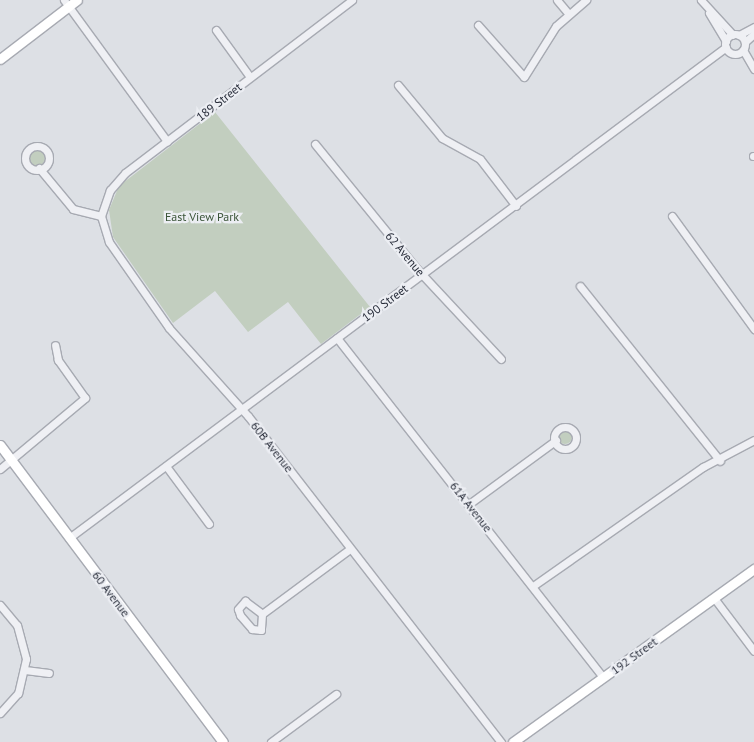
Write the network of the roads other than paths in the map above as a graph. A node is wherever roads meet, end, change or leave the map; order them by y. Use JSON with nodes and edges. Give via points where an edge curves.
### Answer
{"nodes":[{"id":1,"x":77,"y":0,"type":"edge"},
{"id":2,"x":352,"y":0,"type":"edge"},
{"id":3,"x":557,"y":0,"type":"edge"},
{"id":4,"x":586,"y":0,"type":"edge"},
{"id":5,"x":701,"y":0,"type":"edge"},
{"id":6,"x":67,"y":3,"type":"edge"},
{"id":7,"x":708,"y":10,"type":"junction"},
{"id":8,"x":568,"y":14,"type":"junction"},
{"id":9,"x":478,"y":25,"type":"dead end"},
{"id":10,"x":754,"y":27,"type":"edge"},
{"id":11,"x":216,"y":30,"type":"dead end"},
{"id":12,"x":754,"y":34,"type":"edge"},
{"id":13,"x":736,"y":35,"type":"junction"},
{"id":14,"x":745,"y":42,"type":"junction"},
{"id":15,"x":732,"y":49,"type":"junction"},
{"id":16,"x":0,"y":59,"type":"edge"},
{"id":17,"x":753,"y":67,"type":"edge"},
{"id":18,"x":250,"y":77,"type":"junction"},
{"id":19,"x":398,"y":85,"type":"dead end"},
{"id":20,"x":167,"y":141,"type":"junction"},
{"id":21,"x":315,"y":144,"type":"dead end"},
{"id":22,"x":39,"y":168,"type":"dead end"},
{"id":23,"x":516,"y":206,"type":"junction"},
{"id":24,"x":102,"y":216,"type":"junction"},
{"id":25,"x":672,"y":216,"type":"dead end"},
{"id":26,"x":422,"y":275,"type":"junction"},
{"id":27,"x":580,"y":286,"type":"dead end"},
{"id":28,"x":754,"y":329,"type":"edge"},
{"id":29,"x":337,"y":338,"type":"junction"},
{"id":30,"x":55,"y":345,"type":"dead end"},
{"id":31,"x":500,"y":359,"type":"dead end"},
{"id":32,"x":242,"y":409,"type":"junction"},
{"id":33,"x":556,"y":440,"type":"dead end"},
{"id":34,"x":754,"y":440,"type":"edge"},
{"id":35,"x":0,"y":445,"type":"edge"},
{"id":36,"x":10,"y":459,"type":"junction"},
{"id":37,"x":720,"y":461,"type":"junction"},
{"id":38,"x":166,"y":466,"type":"junction"},
{"id":39,"x":0,"y":469,"type":"edge"},
{"id":40,"x":469,"y":504,"type":"junction"},
{"id":41,"x":209,"y":524,"type":"dead end"},
{"id":42,"x":69,"y":538,"type":"junction"},
{"id":43,"x":350,"y":549,"type":"junction"},
{"id":44,"x":754,"y":569,"type":"edge"},
{"id":45,"x":533,"y":586,"type":"junction"},
{"id":46,"x":714,"y":598,"type":"junction"},
{"id":47,"x":0,"y":605,"type":"edge"},
{"id":48,"x":262,"y":614,"type":"dead end"},
{"id":49,"x":754,"y":651,"type":"edge"},
{"id":50,"x":25,"y":670,"type":"junction"},
{"id":51,"x":49,"y":673,"type":"dead end"},
{"id":52,"x":603,"y":677,"type":"junction"},
{"id":53,"x":336,"y":694,"type":"dead end"},
{"id":54,"x":0,"y":713,"type":"edge"},
{"id":55,"x":223,"y":742,"type":"edge"},
{"id":56,"x":271,"y":742,"type":"edge"},
{"id":57,"x":500,"y":742,"type":"edge"},
{"id":58,"x":513,"y":742,"type":"edge"}],
"edges":[{"from":1,"to":6,"type":"street"},
{"from":2,"to":18,"type":"street","name":"189 Street"},
{"from":3,"to":8,"type":"street"},
{"from":4,"to":8,"type":"street"},
{"from":5,"to":7,"type":"street"},
{"from":6,"to":16,"type":"street"},
{"from":6,"to":20,"type":"street"},
{"from":7,"to":13,"type":"street"},
{"from":7,"to":15,"type":"street"},
{"from":8,"to":9,"type":"street","via":[[524,77]]},
{"from":10,"to":13,"type":"street"},
{"from":11,"to":18,"type":"street"},
{"from":12,"to":14,"type":"street"},
{"from":13,"to":14,"type":"street"},
{"from":13,"to":15,"type":"street","name":"190 Street"},
{"from":14,"to":15,"type":"street"},
{"from":15,"to":17,"type":"street"},
{"from":15,"to":23,"type":"street","name":"190 Street"},
{"from":18,"to":20,"type":"street","name":"189 Street"},
{"from":19,"to":23,"type":"street","via":[[442,138],[480,159]]},
{"from":20,"to":24,"type":"street","name":"189 Street","via":[[117,180]]},
{"from":21,"to":26,"type":"street","name":"62 Avenue"},
{"from":22,"to":24,"type":"street","via":[[73,209]]},
{"from":23,"to":26,"type":"street","name":"190 Street"},
{"from":24,"to":32,"type":"street","name":"60B Avenue","via":[[109,242],[128,273],[169,328]]},
{"from":25,"to":28,"type":"street"},
{"from":26,"to":29,"type":"street","name":"190 Street"},
{"from":26,"to":31,"type":"street","name":"62 Avenue"},
{"from":27,"to":37,"type":"street"},
{"from":29,"to":32,"type":"street","name":"190 Street"},
{"from":29,"to":40,"type":"street","name":"61A Avenue"},
{"from":30,"to":36,"type":"street","via":[[58,360],[85,398]]},
{"from":32,"to":38,"type":"street","name":"190 Street"},
{"from":32,"to":43,"type":"street","name":"60B Avenue"},
{"from":33,"to":40,"type":"street"},
{"from":34,"to":37,"type":"street"},
{"from":35,"to":36,"type":"street","name":"60 Avenue"},
{"from":36,"to":39,"type":"street"},
{"from":36,"to":42,"type":"street","name":"60 Avenue"},
{"from":37,"to":45,"type":"street","via":[[703,467]]},
{"from":38,"to":41,"type":"street"},
{"from":38,"to":42,"type":"street","name":"190 Street"},
{"from":40,"to":45,"type":"street","name":"61A Avenue"},
{"from":42,"to":55,"type":"street","name":"60 Avenue"},
{"from":43,"to":48,"type":"street"},
{"from":43,"to":57,"type":"street","name":"60B Avenue"},
{"from":44,"to":46,"type":"street","name":"192 Street"},
{"from":45,"to":52,"type":"street","name":"61A Avenue"},
{"from":46,"to":49,"type":"street"},
{"from":46,"to":52,"type":"street","name":"192 Street"},
{"from":47,"to":50,"type":"street","via":[[20,631]]},
{"from":50,"to":51,"type":"street"},
{"from":50,"to":54,"type":"street","via":[[18,693]]},
{"from":52,"to":58,"type":"street","name":"192 Street"},
{"from":53,"to":56,"type":"street"}]}
